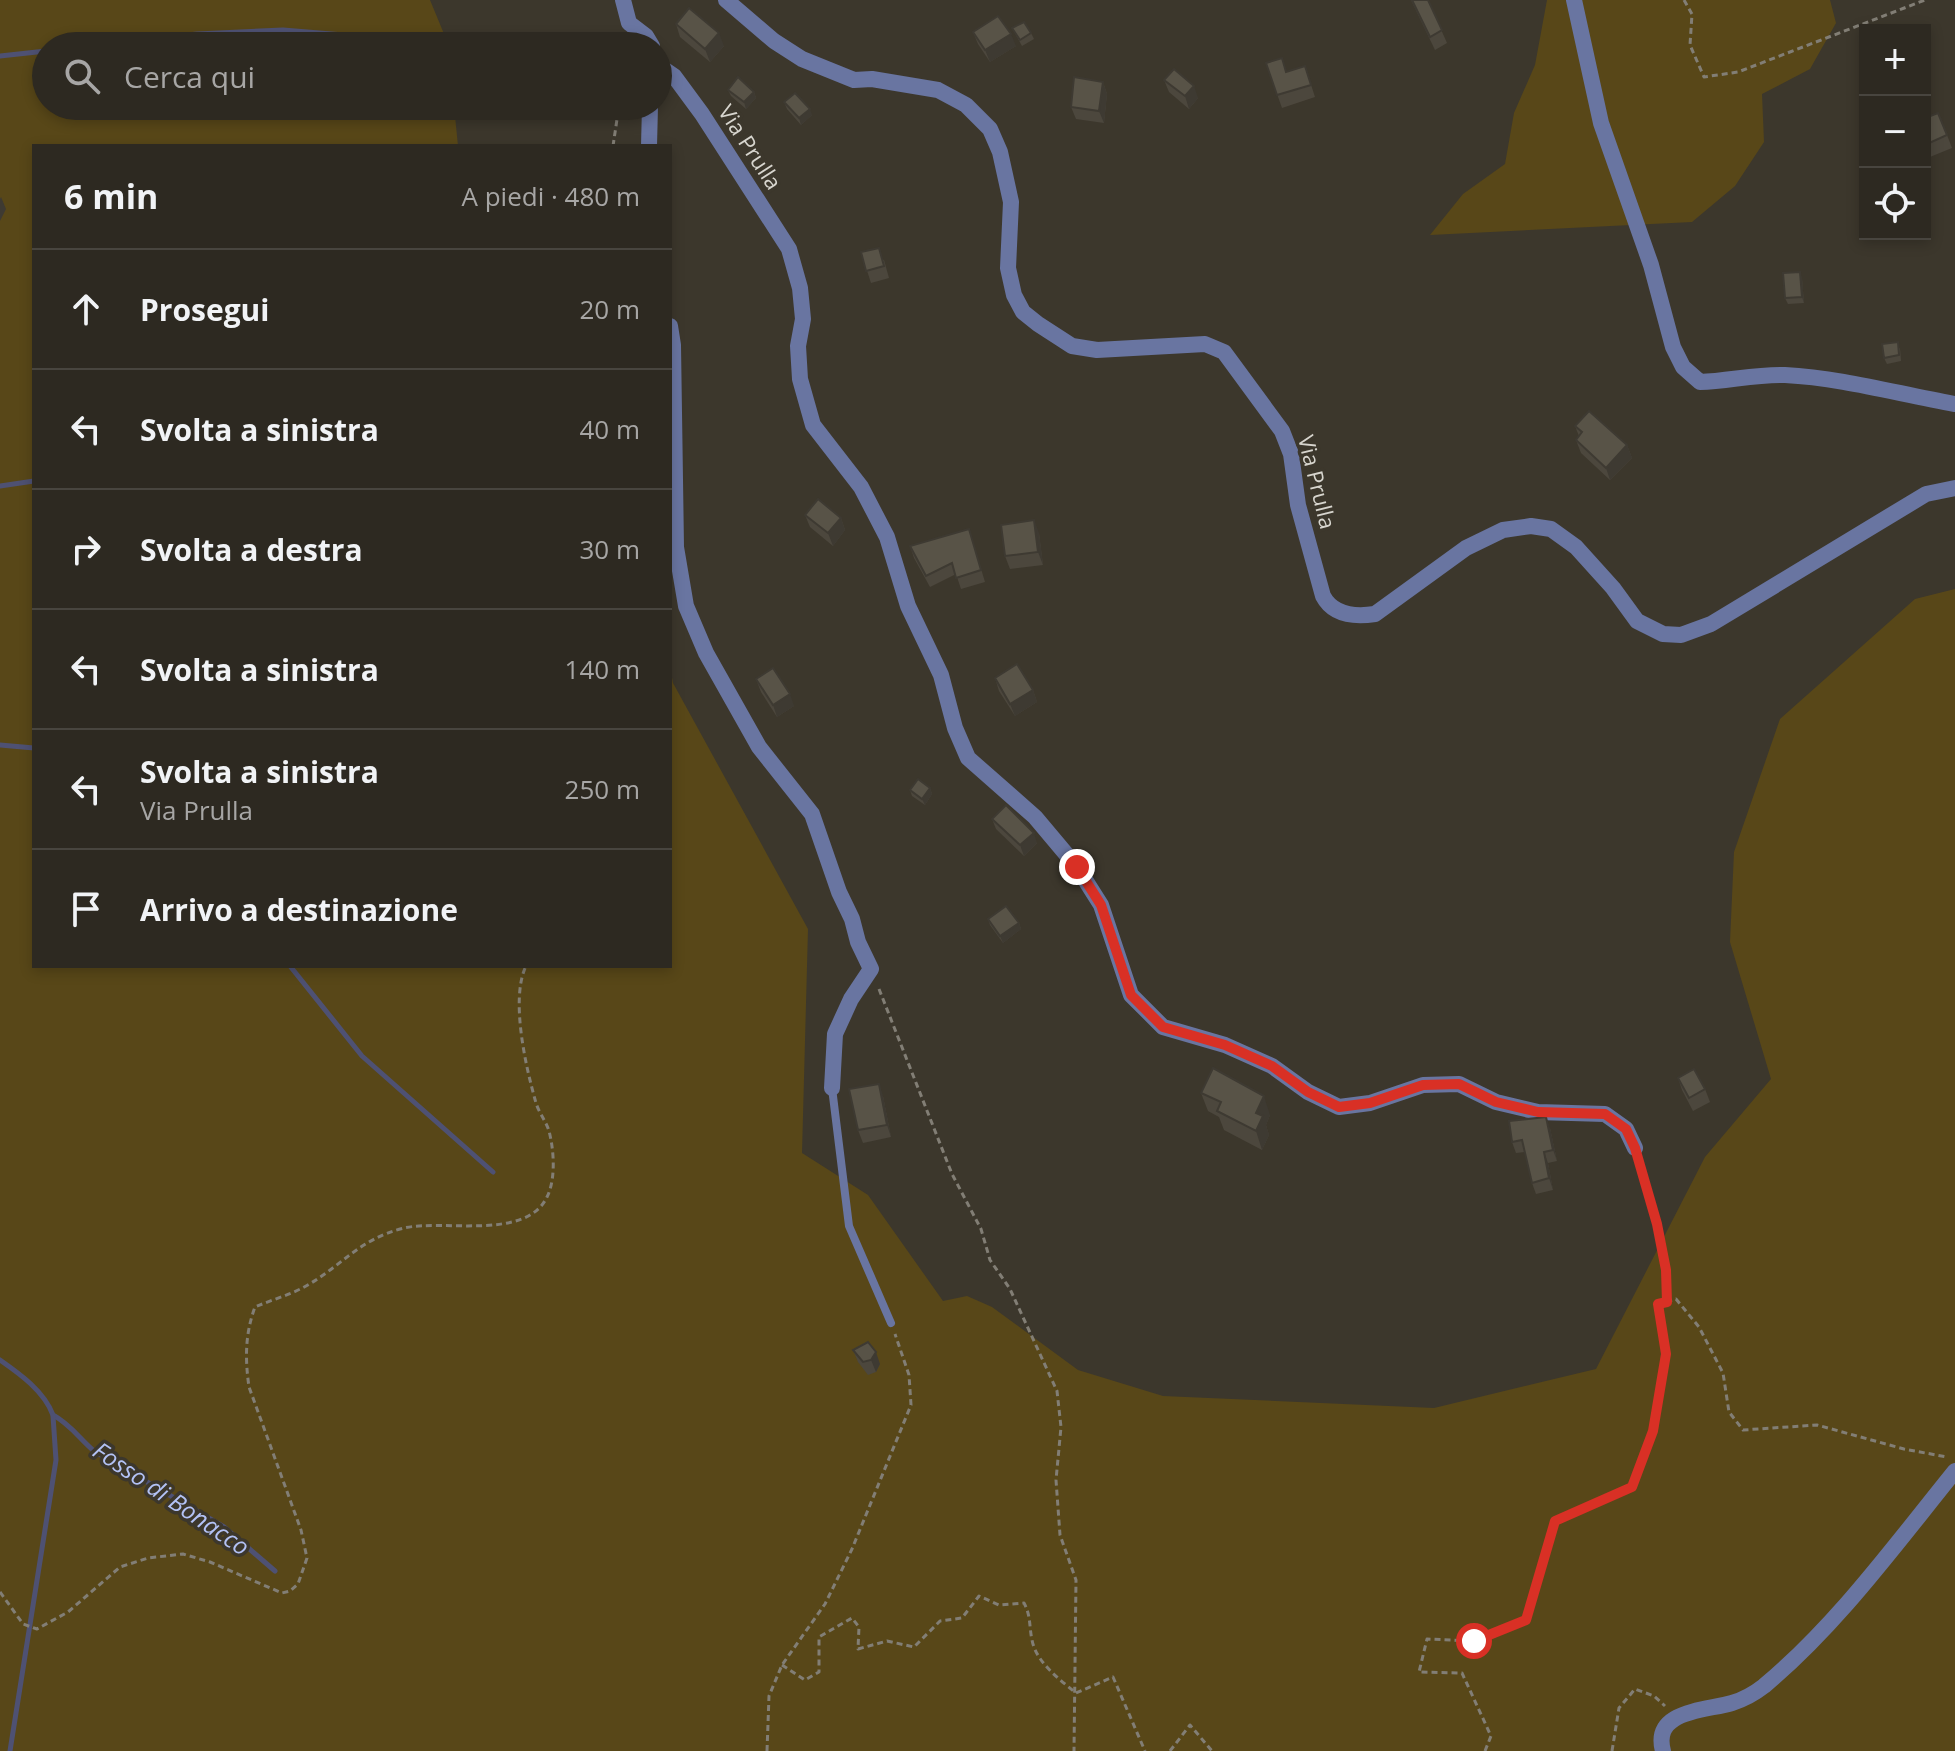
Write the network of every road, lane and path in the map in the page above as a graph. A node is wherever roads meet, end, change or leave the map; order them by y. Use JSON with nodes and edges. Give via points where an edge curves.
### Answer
{"nodes":[{"id":1,"x":623,"y":0,"type":"edge"},
{"id":2,"x":726,"y":0,"type":"edge"},
{"id":3,"x":1574,"y":0,"type":"edge"},
{"id":4,"x":1684,"y":0,"type":"edge"},
{"id":5,"x":1925,"y":0,"type":"edge"},
{"id":6,"x":641,"y":32,"type":"edge"},
{"id":7,"x":672,"y":75,"type":"edge"},
{"id":8,"x":617,"y":120,"type":"edge"},
{"id":9,"x":650,"y":120,"type":"edge"},
{"id":10,"x":613,"y":144,"type":"edge"},
{"id":11,"x":649,"y":144,"type":"edge"},
{"id":12,"x":672,"y":339,"type":"edge"},
{"id":13,"x":1955,"y":404,"type":"edge"},
{"id":14,"x":1955,"y":488,"type":"edge"},
{"id":15,"x":525,"y":968,"type":"edge"},
{"id":16,"x":871,"y":969,"type":"junction"},
{"id":17,"x":832,"y":1088,"type":"joint"},
{"id":18,"x":1635,"y":1148,"type":"joint"},
{"id":19,"x":1667,"y":1302,"type":"junction"},
{"id":20,"x":891,"y":1323,"type":"joint"},
{"id":21,"x":1955,"y":1458,"type":"edge"},
{"id":22,"x":1955,"y":1471,"type":"edge"},
{"id":23,"x":0,"y":1592,"type":"edge"},
{"id":24,"x":782,"y":1665,"type":"junction"},
{"id":25,"x":1076,"y":1693,"type":"junction"},
{"id":26,"x":1677,"y":1717,"type":"junction"},
{"id":27,"x":767,"y":1751,"type":"edge"},
{"id":28,"x":1074,"y":1751,"type":"edge"},
{"id":29,"x":1145,"y":1751,"type":"edge"},
{"id":30,"x":1170,"y":1751,"type":"edge"},
{"id":31,"x":1212,"y":1751,"type":"edge"},
{"id":32,"x":1485,"y":1751,"type":"edge"},
{"id":33,"x":1612,"y":1751,"type":"edge"},
{"id":34,"x":1663,"y":1751,"type":"edge"}],
"edges":[{"from":1,"to":6,"type":"street","via":[[629,23]]},
{"from":2,"to":14,"type":"street","name":"Via Prulla","via":[[802,59],[854,80],[938,90],[966,105],[990,129],[1011,202],[1008,268],[1014,295],[1038,324],[1072,346],[1097,350],[1205,344],[1224,352],[1282,431],[1323,596],[1337,611],[1375,614],[1466,548],[1503,530],[1531,526],[1551,529],[1576,547],[1637,621],[1663,634],[1681,635],[1711,624],[1926,494]]},
{"from":3,"to":13,"type":"street","via":[[1601,123],[1683,367],[1700,382],[1784,375]]},
{"from":4,"to":5,"type":"path","via":[[1692,14],[1690,45],[1704,77],[1738,72]]},
{"from":7,"to":18,"type":"street","name":"Via Prulla","via":[[789,249],[803,319],[800,379],[813,425],[861,487],[887,537],[908,606],[941,675],[968,758],[1035,817],[1077,867],[1101,905],[1131,995],[1163,1027],[1237,1050],[1339,1107],[1423,1085],[1459,1084],[1496,1102],[1538,1112],[1605,1114],[1626,1129]]},
{"from":8,"to":10,"type":"path"},
{"from":9,"to":11,"type":"street"},
{"from":12,"to":16,"type":"street","via":[[676,547],[686,606],[759,747],[812,814]]},
{"from":15,"to":23,"type":"path","via":[[518,993],[519,1016],[553,1157],[547,1197],[539,1208],[523,1219],[475,1227],[405,1228],[369,1240],[305,1286],[255,1307],[248,1326],[249,1387],[301,1530],[307,1558],[298,1584],[282,1593],[183,1554],[148,1558],[120,1567],[68,1612],[37,1629],[23,1624]]},
{"from":16,"to":17,"type":"street","via":[[835,1034]]},
{"from":16,"to":25,"type":"path","via":[[952,1174],[1057,1391],[1060,1535],[1076,1580]]},
{"from":17,"to":20,"type":"lane","via":[[849,1226]]},
{"from":18,"to":19,"type":"path","via":[[1657,1224]]},
{"from":19,"to":21,"type":"path","via":[[1676,1299],[1699,1327],[1723,1373],[1729,1412],[1743,1430],[1817,1425]]},
{"from":19,"to":32,"type":"path","via":[[1658,1304],[1666,1354],[1653,1431],[1632,1487],[1555,1521],[1526,1620],[1474,1641],[1427,1639],[1419,1672],[1462,1673],[1491,1736]]},
{"from":20,"to":24,"type":"path","via":[[909,1375],[911,1405],[825,1604]]},
{"from":22,"to":26,"type":"street","via":[[1852,1597],[1761,1688],[1735,1702]]},
{"from":24,"to":25,"type":"path","via":[[805,1680],[819,1672],[819,1637],[852,1618],[859,1627],[858,1649],[887,1641],[914,1647],[940,1621],[962,1618],[979,1596],[999,1605],[1024,1603],[1032,1642],[1049,1670]]},
{"from":24,"to":27,"type":"path","via":[[769,1696]]},
{"from":25,"to":28,"type":"path"},
{"from":25,"to":29,"type":"path","via":[[1113,1677]]},
{"from":26,"to":33,"type":"path","via":[[1654,1696],[1635,1689],[1619,1708]]},
{"from":26,"to":34,"type":"street","via":[[1664,1727]]},
{"from":30,"to":31,"type":"path","via":[[1190,1725]]}]}
